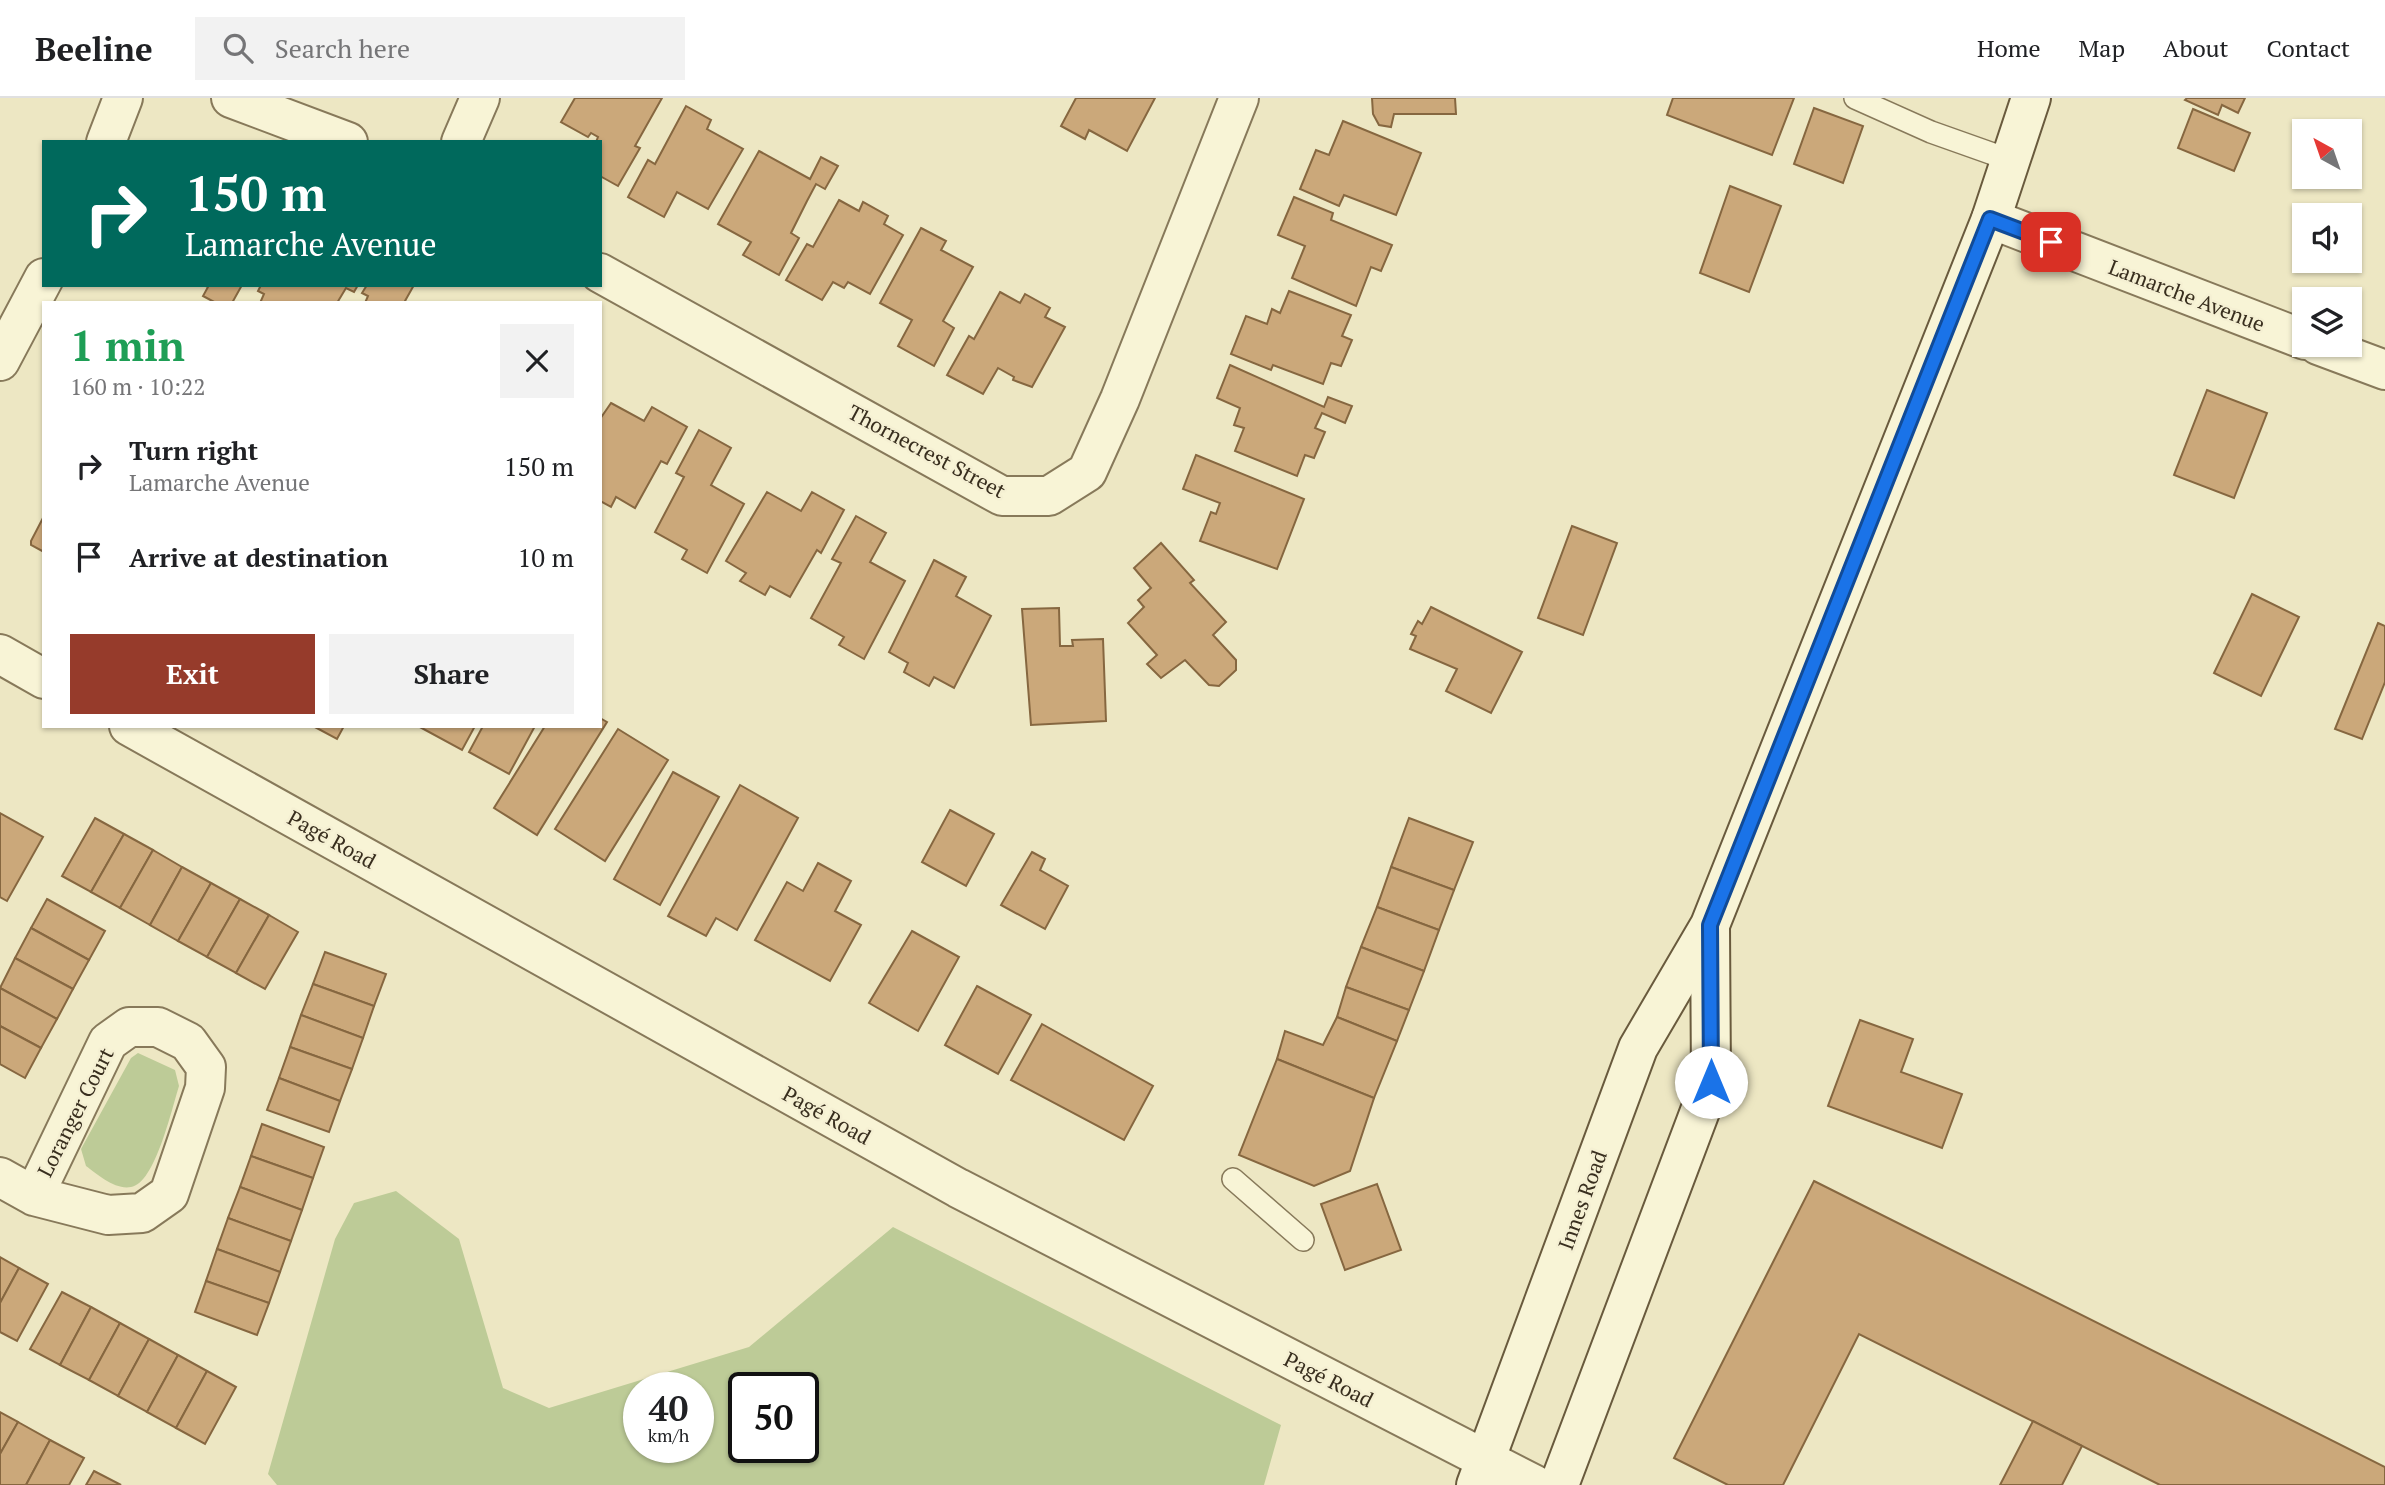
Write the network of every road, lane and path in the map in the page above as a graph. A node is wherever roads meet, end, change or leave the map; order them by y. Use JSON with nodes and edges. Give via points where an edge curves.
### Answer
{"nodes":[{"id":1,"x":123,"y":98,"type":"edge"},
{"id":2,"x":231,"y":98,"type":"edge"},
{"id":3,"x":480,"y":98,"type":"edge"},
{"id":4,"x":1239,"y":98,"type":"edge"},
{"id":5,"x":1854,"y":98,"type":"edge"},
{"id":6,"x":2031,"y":98,"type":"edge"},
{"id":7,"x":107,"y":140,"type":"edge"},
{"id":8,"x":343,"y":140,"type":"edge"},
{"id":9,"x":462,"y":140,"type":"edge"},
{"id":10,"x":2010,"y":160,"type":"junction"},
{"id":11,"x":1990,"y":219,"type":"junction"},
{"id":12,"x":602,"y":274,"type":"edge"},
{"id":13,"x":42,"y":282,"type":"edge"},
{"id":14,"x":2292,"y":335,"type":"edge"},
{"id":15,"x":2350,"y":357,"type":"edge"},
{"id":16,"x":0,"y":361,"type":"edge"},
{"id":17,"x":2385,"y":370,"type":"edge"},
{"id":18,"x":0,"y":654,"type":"edge"},
{"id":19,"x":42,"y":678,"type":"edge"},
{"id":20,"x":133,"y":728,"type":"edge"},
{"id":21,"x":1710,"y":925,"type":"junction"},
{"id":22,"x":0,"y":1178,"type":"edge"},
{"id":23,"x":1233,"y":1179,"type":"dead end"},
{"id":24,"x":34,"y":1196,"type":"junction"},
{"id":25,"x":1303,"y":1240,"type":"dead end"},
{"id":26,"x":1481,"y":1472,"type":"edge"},
{"id":27,"x":1535,"y":1485,"type":"edge"},
{"id":28,"x":1559,"y":1485,"type":"edge"}],
"edges":[{"from":1,"to":7,"type":"street"},
{"from":2,"to":8,"type":"street"},
{"from":3,"to":9,"type":"street"},
{"from":4,"to":12,"type":"street","name":"Thornecrest Street","via":[[1087,472],[1049,496],[1002,496]]},
{"from":5,"to":10,"type":"lane"},
{"from":6,"to":10,"type":"street","name":"Innes Road"},
{"from":10,"to":11,"type":"street","name":"Innes Road"},
{"from":11,"to":14,"type":"street","name":"Lamarche Avenue"},
{"from":11,"to":21,"type":"street","name":"Innes Road"},
{"from":13,"to":16,"type":"street"},
{"from":15,"to":17,"type":"street"},
{"from":18,"to":19,"type":"street"},
{"from":20,"to":26,"type":"street","name":"Pagé Road","via":[[958,1188]]},
{"from":21,"to":26,"type":"street","name":"Innes Road","via":[[1638,1048]]},
{"from":21,"to":28,"type":"street","name":"Innes Road","via":[[1711,1082]]},
{"from":22,"to":24,"type":"street","name":"Loranger Court"},
{"from":23,"to":25,"type":"lane"},
{"from":24,"to":24,"type":"street","name":"Loranger Court","via":[[108,1214],[142,1213],[169,1194],[205,1088],[206,1067],[188,1042],[158,1027],[128,1027],[108,1042]]},
{"from":26,"to":27,"type":"street","name":"Pagé Road"}]}
